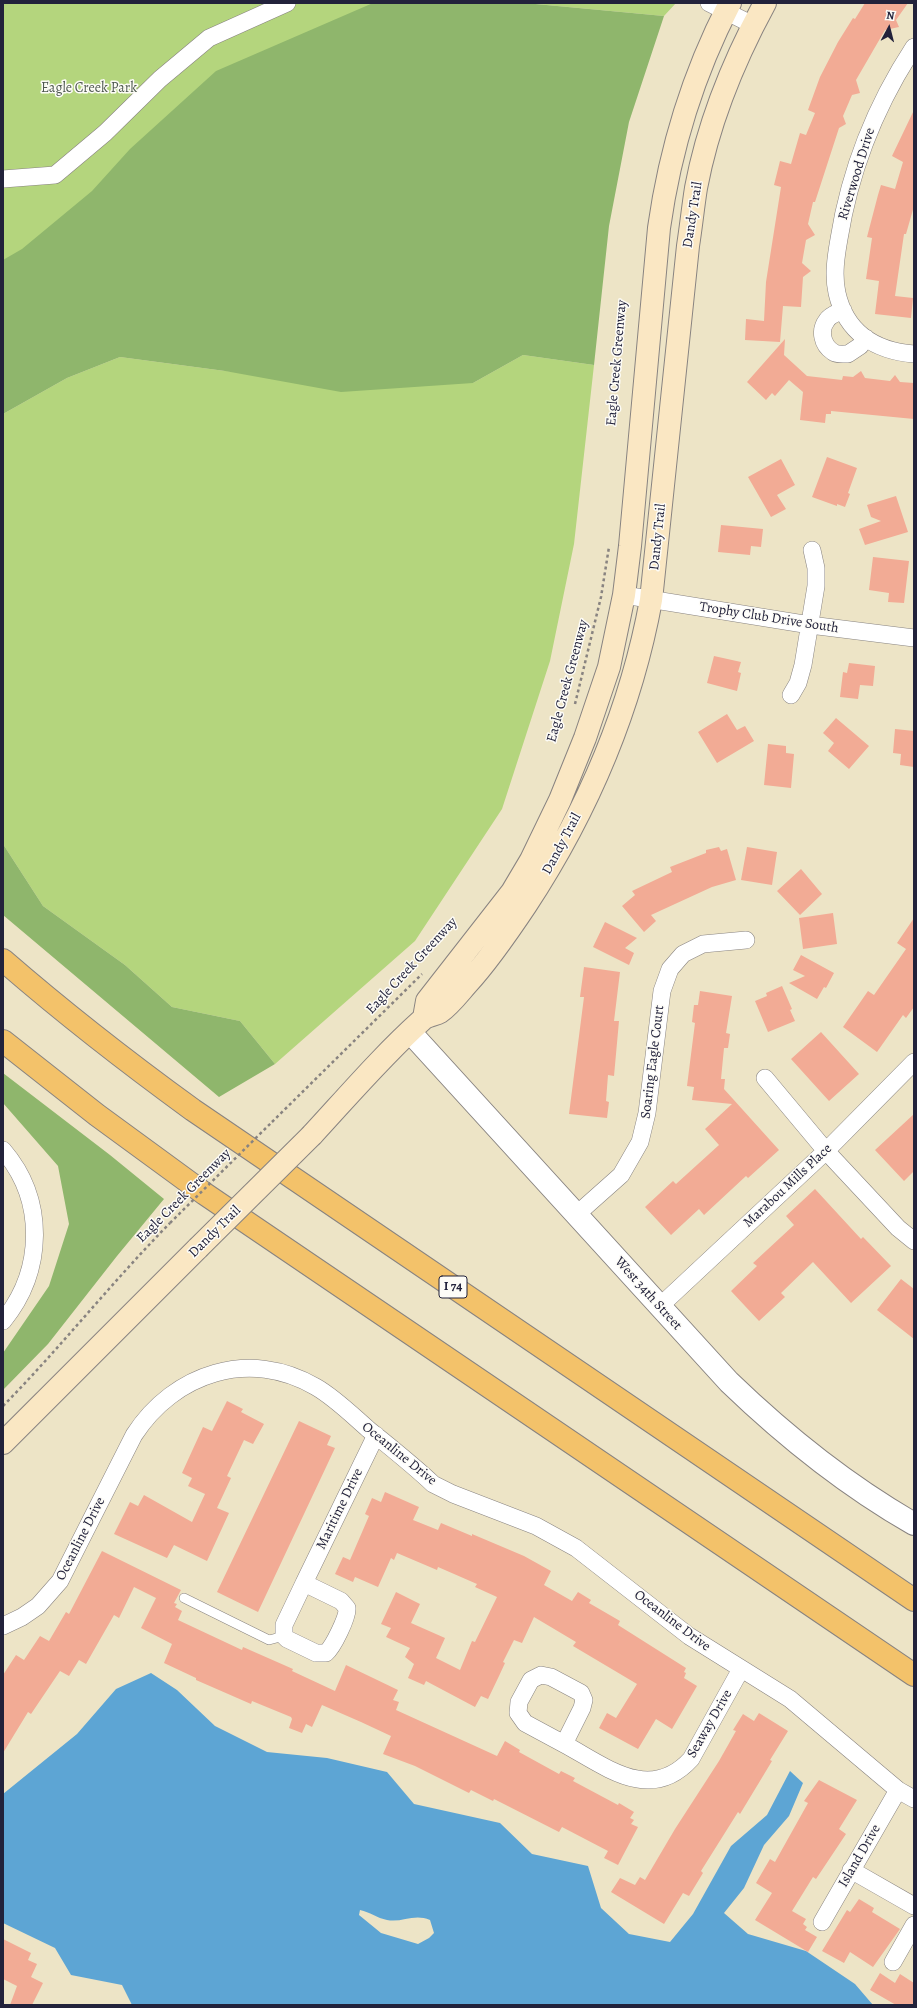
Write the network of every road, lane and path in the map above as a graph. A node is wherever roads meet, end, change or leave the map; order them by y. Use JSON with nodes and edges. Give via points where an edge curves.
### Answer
{"nodes":[{"id":1,"x":287,"y":3,"type":"edge"},
{"id":2,"x":765,"y":3,"type":"edge"},
{"id":3,"x":722,"y":6,"type":"edge"},
{"id":4,"x":753,"y":25,"type":"junction"},
{"id":5,"x":914,"y":47,"type":"edge"},
{"id":6,"x":3,"y":179,"type":"edge"},
{"id":7,"x":843,"y":310,"type":"junction"},
{"id":8,"x":860,"y":333,"type":"junction"},
{"id":9,"x":914,"y":354,"type":"edge"},
{"id":10,"x":610,"y":539,"type":"dead end"},
{"id":11,"x":812,"y":550,"type":"dead end"},
{"id":12,"x":624,"y":595,"type":"junction"},
{"id":13,"x":651,"y":600,"type":"junction"},
{"id":14,"x":810,"y":625,"type":"junction"},
{"id":15,"x":914,"y":638,"type":"edge"},
{"id":16,"x":791,"y":695,"type":"dead end"},
{"id":17,"x":573,"y":711,"type":"dead end"},
{"id":18,"x":746,"y":940,"type":"dead end"},
{"id":19,"x":3,"y":960,"type":"edge"},
{"id":20,"x":425,"y":971,"type":"dead end"},
{"id":21,"x":417,"y":1025,"type":"junction"},
{"id":22,"x":3,"y":1041,"type":"edge"},
{"id":23,"x":914,"y":1062,"type":"edge"},
{"id":24,"x":765,"y":1078,"type":"dead end"},
{"id":25,"x":3,"y":1150,"type":"edge"},
{"id":26,"x":826,"y":1151,"type":"junction"},
{"id":27,"x":576,"y":1215,"type":"junction"},
{"id":28,"x":914,"y":1241,"type":"edge"},
{"id":29,"x":659,"y":1307,"type":"junction"},
{"id":30,"x":3,"y":1321,"type":"edge"},
{"id":31,"x":3,"y":1406,"type":"edge"},
{"id":32,"x":376,"y":1435,"type":"junction"},
{"id":33,"x":3,"y":1443,"type":"edge"},
{"id":34,"x":914,"y":1524,"type":"edge"},
{"id":35,"x":304,"y":1583,"type":"junction"},
{"id":36,"x":184,"y":1598,"type":"dead end"},
{"id":37,"x":914,"y":1600,"type":"edge"},
{"id":38,"x":3,"y":1626,"type":"edge"},
{"id":39,"x":284,"y":1636,"type":"junction"},
{"id":40,"x":741,"y":1669,"type":"junction"},
{"id":41,"x":914,"y":1675,"type":"edge"},
{"id":42,"x":564,"y":1744,"type":"dead end"},
{"id":43,"x":898,"y":1790,"type":"junction"},
{"id":44,"x":914,"y":1799,"type":"edge"},
{"id":45,"x":851,"y":1870,"type":"junction"},
{"id":46,"x":914,"y":1906,"type":"edge"},
{"id":47,"x":822,"y":1922,"type":"dead end"},
{"id":48,"x":914,"y":1926,"type":"edge"},
{"id":49,"x":893,"y":1962,"type":"dead end"}],
"edges":[{"from":1,"to":6,"type":"street","via":[[209,38],[55,175]]},
{"from":2,"to":4,"type":"main road","name":"Dandy Trail"},
{"from":3,"to":4,"type":"street"},
{"from":3,"to":12,"type":"main road","name":"Dandy Trail","via":[[688,101],[663,196]]},
{"from":4,"to":13,"type":"main road","name":"Dandy Trail","via":[[714,121],[696,188]]},
{"from":5,"to":7,"type":"street","name":"Riverwood Drive","via":[[875,118],[850,188],[835,269],[837,293]]},
{"from":7,"to":8,"type":"street","name":"Riverwood Drive","via":[[846,318]]},
{"from":7,"to":8,"type":"street","via":[[829,318],[823,327],[823,338],[827,347],[834,352],[848,354],[860,346]]},
{"from":8,"to":9,"type":"street","via":[[887,350]]},
{"from":10,"to":17,"type":"path","name":"Eagle Creek Greenway","via":[[601,597]]},
{"from":11,"to":14,"type":"street","via":[[816,579]]},
{"from":12,"to":13,"type":"street","name":"Trophy Club Drive South"},
{"from":12,"to":21,"type":"main road","name":"Dandy Trail","via":[[608,667],[560,800],[531,860],[512,892],[427,1001]]},
{"from":13,"to":14,"type":"street","name":"Trophy Club Drive South"},
{"from":13,"to":21,"type":"main road","name":"Dandy Trail","via":[[624,708],[593,784],[564,844],[491,955],[440,1012]]},
{"from":14,"to":15,"type":"street","name":"Trophy Club Drive South"},
{"from":14,"to":16,"type":"street","via":[[802,672]]},
{"from":18,"to":27,"type":"street","name":"Soaring Eagle Court","via":[[698,946],[683,954],[670,969],[662,991],[647,1112],[640,1142],[621,1175]]},
{"from":19,"to":37,"type":"highway","number":"I 74","via":[[70,1017],[199,1114]]},
{"from":20,"to":31,"type":"path","name":"Eagle Creek Greenway","bridge":true,"via":[[129,1265]]},
{"from":21,"to":27,"type":"street","name":"West 34th Street"},
{"from":21,"to":33,"type":"main road","name":"Dandy Trail","bridge":true,"via":[[312,1135]]},
{"from":22,"to":41,"type":"highway","via":[[97,1115],[205,1194]]},
{"from":23,"to":26,"type":"street","name":"Marabou Mills Place"},
{"from":24,"to":26,"type":"street"},
{"from":25,"to":30,"type":"street","via":[[29,1197],[35,1226],[32,1264],[23,1292]]},
{"from":26,"to":28,"type":"street","via":[[898,1228]]},
{"from":26,"to":29,"type":"street","name":"Marabou Mills Place"},
{"from":27,"to":29,"type":"street","name":"West 34th Street"},
{"from":29,"to":34,"type":"street","name":"West 34th Street","via":[[764,1415],[826,1466]]},
{"from":32,"to":35,"type":"street","name":"Maritime Drive"},
{"from":32,"to":38,"type":"street","name":"Oceanline Drive","via":[[317,1387],[290,1375],[268,1370],[231,1370],[195,1380],[170,1395],[143,1421],[56,1587],[38,1606]]},
{"from":32,"to":40,"type":"street","name":"Oceanline Drive","via":[[433,1484],[536,1526],[576,1548],[689,1636]]},
{"from":35,"to":39,"type":"street","name":"Maritime Drive","via":[[284,1626]]},
{"from":35,"to":39,"type":"street","via":[[345,1604],[347,1616],[326,1653],[316,1653]]},
{"from":36,"to":39,"type":"lane","via":[[269,1640]]},
{"from":40,"to":42,"type":"street","name":"Seaway Drive","via":[[691,1759],[680,1770],[666,1778],[643,1781],[628,1778]]},
{"from":40,"to":43,"type":"street","name":"Oceanline Drive","via":[[790,1699]]},
{"from":43,"to":44,"type":"street","name":"Oceanline Drive"},
{"from":43,"to":45,"type":"street","name":"Island Drive"},
{"from":45,"to":46,"type":"street"},
{"from":45,"to":47,"type":"street","name":"Island Drive"},
{"from":48,"to":49,"type":"street"}]}
